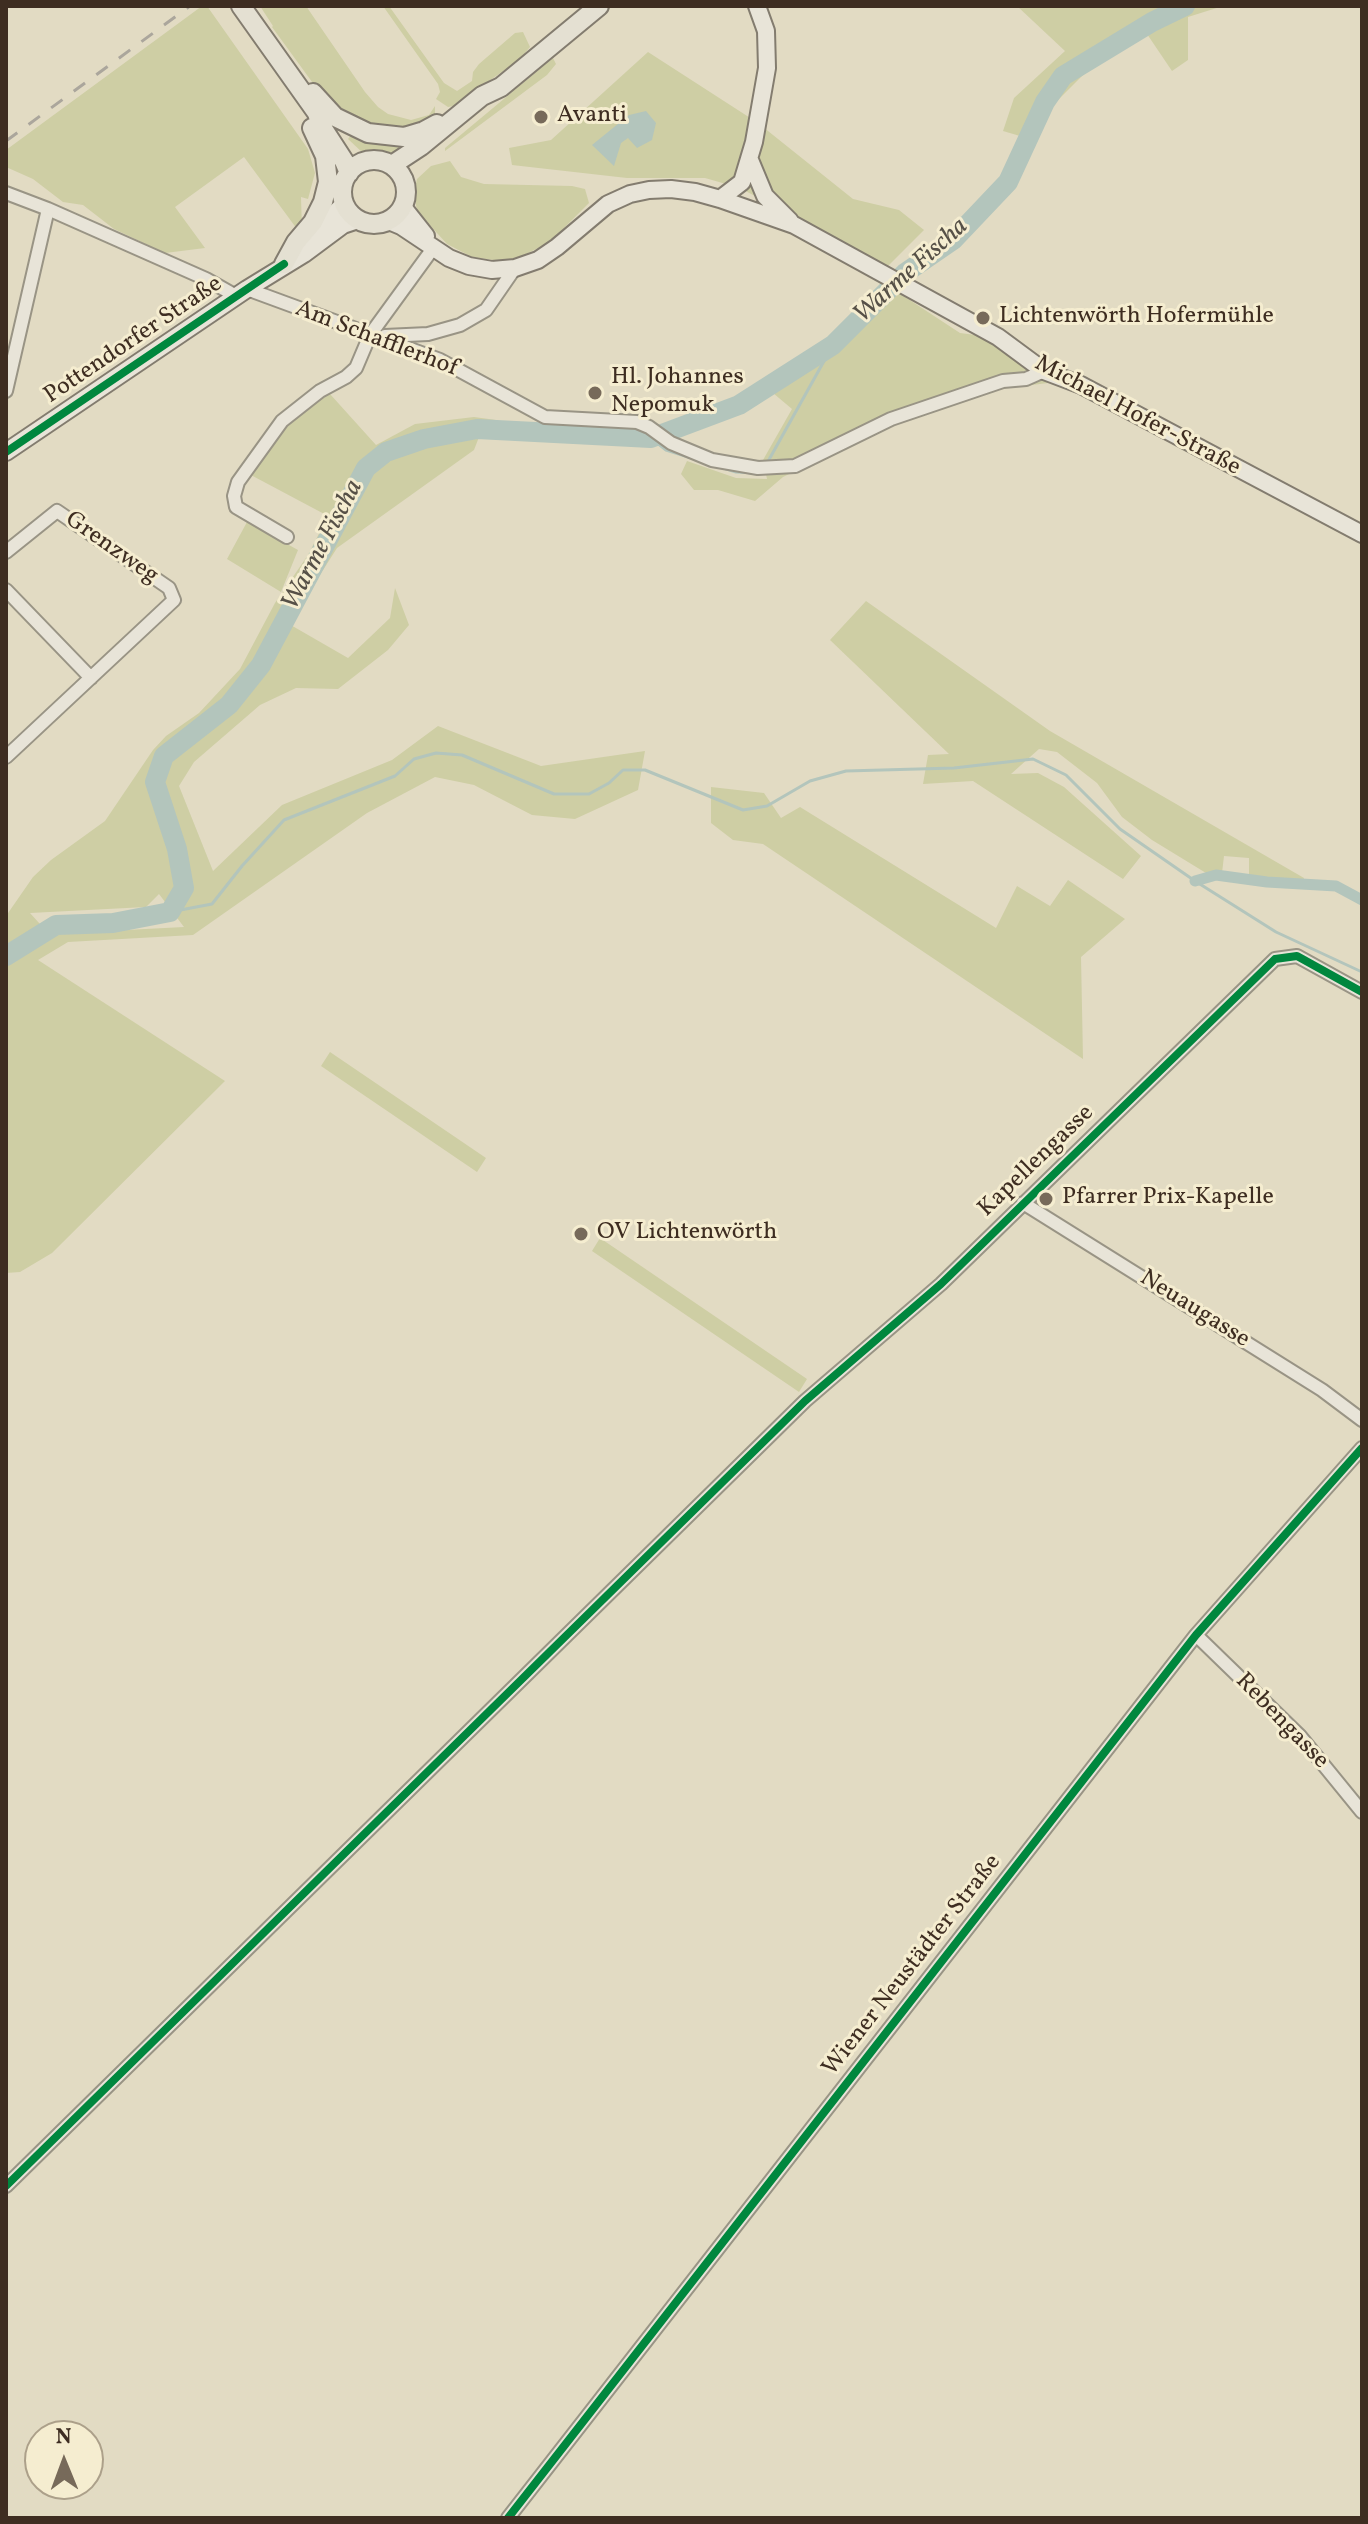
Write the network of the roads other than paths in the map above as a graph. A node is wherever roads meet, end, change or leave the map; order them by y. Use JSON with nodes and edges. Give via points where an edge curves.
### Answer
{"nodes":[{"id":1,"x":241,"y":6,"type":"edge"},
{"id":2,"x":599,"y":6,"type":"edge"},
{"id":3,"x":757,"y":6,"type":"edge"},
{"id":4,"x":297,"y":85,"type":"junction"},
{"id":5,"x":501,"y":87,"type":"junction"},
{"id":6,"x":471,"y":105,"type":"junction"},
{"id":7,"x":750,"y":160,"type":"junction"},
{"id":8,"x":392,"y":165,"type":"junction"},
{"id":9,"x":356,"y":167,"type":"junction"},
{"id":10,"x":405,"y":182,"type":"junction"},
{"id":11,"x":6,"y":193,"type":"edge"},
{"id":12,"x":720,"y":199,"type":"junction"},
{"id":13,"x":344,"y":204,"type":"junction"},
{"id":14,"x":403,"y":207,"type":"junction"},
{"id":15,"x":48,"y":209,"type":"junction"},
{"id":16,"x":358,"y":220,"type":"junction"},
{"id":17,"x":389,"y":221,"type":"junction"},
{"id":18,"x":794,"y":225,"type":"junction"},
{"id":19,"x":434,"y":247,"type":"junction"},
{"id":20,"x":284,"y":264,"type":"junction"},
{"id":21,"x":515,"y":268,"type":"junction"},
{"id":22,"x":241,"y":292,"type":"junction"},
{"id":23,"x":12,"y":335,"type":"edge"},
{"id":24,"x":370,"y":335,"type":"junction"},
{"id":25,"x":1044,"y":371,"type":"junction"},
{"id":26,"x":6,"y":391,"type":"edge"},
{"id":27,"x":6,"y":452,"type":"edge"},
{"id":28,"x":1362,"y":534,"type":"edge"},
{"id":29,"x":287,"y":537,"type":"dead end"},
{"id":30,"x":6,"y":552,"type":"edge"},
{"id":31,"x":6,"y":590,"type":"edge"},
{"id":32,"x":91,"y":678,"type":"junction"},
{"id":33,"x":6,"y":757,"type":"edge"},
{"id":34,"x":1362,"y":992,"type":"edge"},
{"id":35,"x":1023,"y":1203,"type":"junction"},
{"id":36,"x":1362,"y":1420,"type":"edge"},
{"id":37,"x":1362,"y":1448,"type":"edge"},
{"id":38,"x":1196,"y":1635,"type":"junction"},
{"id":39,"x":1362,"y":1812,"type":"edge"},
{"id":40,"x":6,"y":2186,"type":"edge"},
{"id":41,"x":508,"y":2518,"type":"edge"}],
"edges":[{"from":1,"to":4,"type":"main road"},
{"from":2,"to":5,"type":"main road"},
{"from":3,"to":7,"type":"main road","via":[[766,31],[767,68]]},
{"from":4,"to":6,"type":"main road","via":[[345,123],[380,136],[414,135]]},
{"from":4,"to":9,"type":"main road"},
{"from":4,"to":20,"type":"main road","via":[[298,106],[325,156],[328,182],[313,222]]},
{"from":5,"to":6,"type":"main road"},
{"from":5,"to":10,"type":"main road","via":[[414,167]]},
{"from":6,"to":8,"type":"main road"},
{"from":7,"to":12,"type":"main road","via":[[742,182]]},
{"from":7,"to":18,"type":"main road","via":[[765,196]]},
{"from":8,"to":9,"type":"main road","via":[[373,160]]},
{"from":8,"to":10,"type":"main road"},
{"from":9,"to":13,"type":"main road","via":[[342,188]]},
{"from":10,"to":14,"type":"main road"},
{"from":11,"to":15,"type":"street","name":"Am Schafflerhof"},
{"from":12,"to":18,"type":"main road"},
{"from":12,"to":21,"type":"main road","via":[[671,189],[630,194],[608,204],[538,260]]},
{"from":13,"to":16,"type":"main road"},
{"from":13,"to":20,"type":"main road","name":"Pottendorfer Straße"},
{"from":14,"to":17,"type":"main road"},
{"from":14,"to":19,"type":"main road"},
{"from":15,"to":22,"type":"street","name":"Am Schafflerhof"},
{"from":15,"to":23,"type":"street"},
{"from":16,"to":17,"type":"main road"},
{"from":16,"to":20,"type":"main road","name":"Pottendorfer Straße"},
{"from":17,"to":19,"type":"main road"},
{"from":18,"to":25,"type":"main road","name":"Michael Hofer-Straße","via":[[998,337]]},
{"from":19,"to":21,"type":"main road","via":[[469,266]]},
{"from":19,"to":24,"type":"street"},
{"from":20,"to":22,"type":"main road","name":"Pottendorfer Straße"},
{"from":21,"to":24,"type":"street","via":[[486,310],[460,325],[428,334]]},
{"from":22,"to":24,"type":"street","name":"Am Schafflerhof"},
{"from":22,"to":27,"type":"main road","name":"Pottendorfer Straße"},
{"from":23,"to":26,"type":"street"},
{"from":24,"to":25,"type":"street","name":"Am Schafflerhof","via":[[440,360],[545,417],[637,422],[712,460],[763,468],[795,466],[891,419]]},
{"from":24,"to":29,"type":"street","via":[[356,368],[282,421],[238,482],[236,507]]},
{"from":25,"to":28,"type":"main road","name":"Michael Hofer-Straße","via":[[1081,385]]},
{"from":30,"to":32,"type":"street","name":"Grenzweg","via":[[57,511],[169,588],[174,600]]},
{"from":31,"to":32,"type":"street"},
{"from":32,"to":33,"type":"street"},
{"from":34,"to":35,"type":"street","name":"Kapellengasse","via":[[1297,956],[1275,959]]},
{"from":35,"to":36,"type":"street","name":"Neuaugasse"},
{"from":35,"to":40,"type":"street","name":"Kapellengasse","via":[[941,1284],[805,1401]]},
{"from":37,"to":38,"type":"street","name":"Wiener Neustädter Straße"},
{"from":38,"to":39,"type":"street","name":"Rebengasse","via":[[1300,1736]]},
{"from":38,"to":41,"type":"street","name":"Wiener Neustädter Straße"}]}
